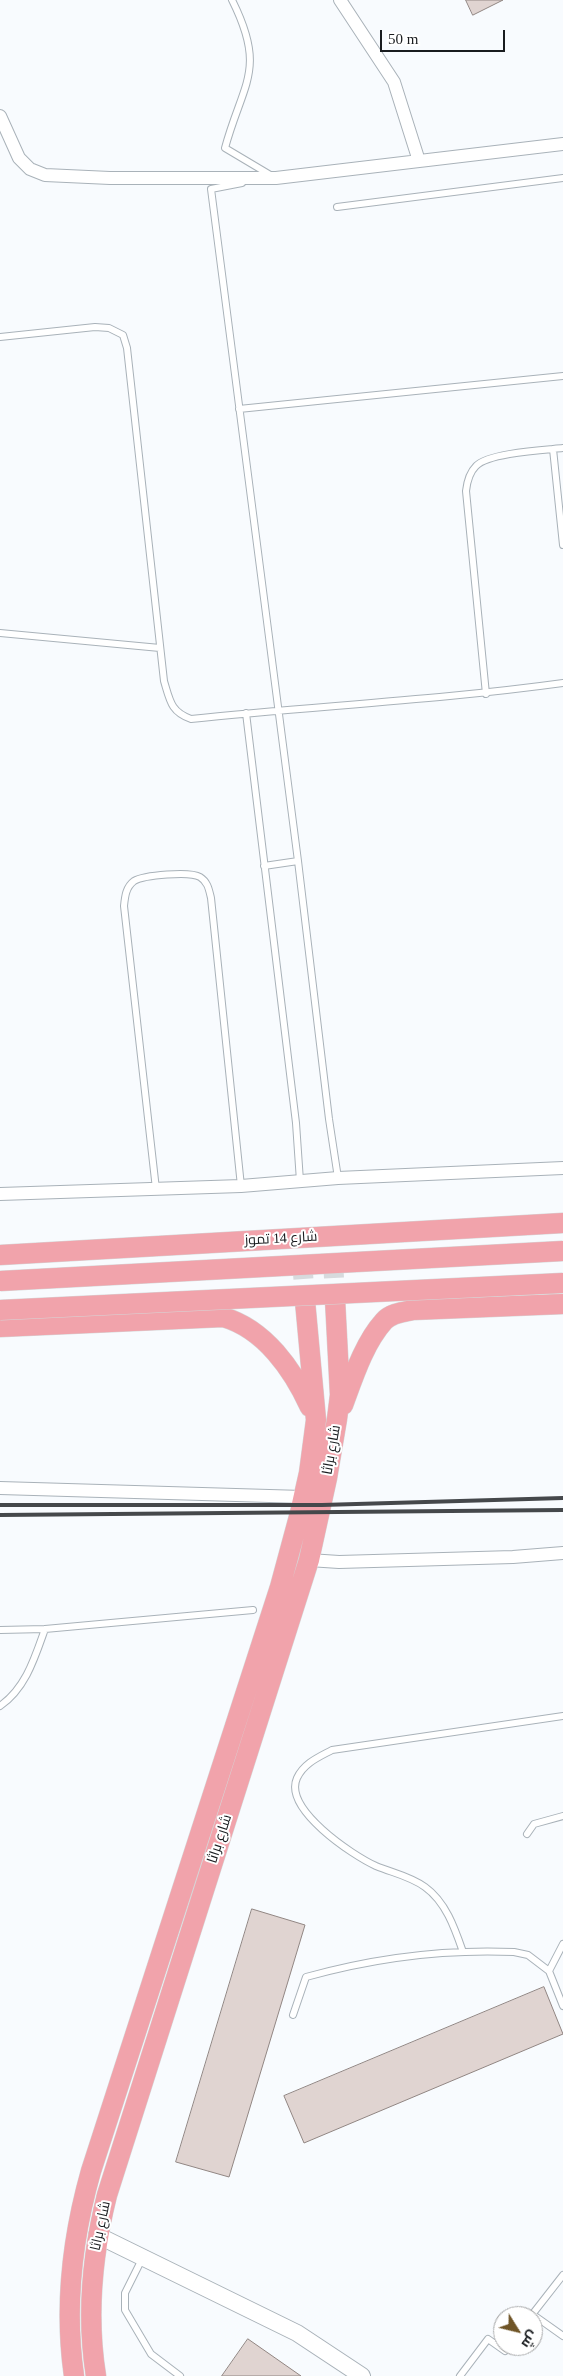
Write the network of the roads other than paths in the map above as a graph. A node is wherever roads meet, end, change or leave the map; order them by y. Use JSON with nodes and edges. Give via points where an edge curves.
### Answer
{"nodes":[{"id":1,"x":232,"y":0,"type":"edge"},
{"id":2,"x":340,"y":0,"type":"edge"},
{"id":3,"x":0,"y":116,"type":"edge"},
{"id":4,"x":563,"y":144,"type":"edge"},
{"id":5,"x":419,"y":161,"type":"junction"},
{"id":6,"x":262,"y":178,"type":"junction"},
{"id":7,"x":276,"y":178,"type":"junction"},
{"id":8,"x":563,"y":178,"type":"edge"},
{"id":9,"x":337,"y":207,"type":"dead end"},
{"id":10,"x":0,"y":337,"type":"edge"},
{"id":11,"x":563,"y":376,"type":"edge"},
{"id":12,"x":239,"y":409,"type":"junction"},
{"id":13,"x":563,"y":448,"type":"edge"},
{"id":14,"x":553,"y":449,"type":"junction"},
{"id":15,"x":563,"y":545,"type":"edge"},
{"id":16,"x":0,"y":633,"type":"edge"},
{"id":17,"x":160,"y":648,"type":"junction"},
{"id":18,"x":563,"y":683,"type":"edge"},
{"id":19,"x":486,"y":694,"type":"junction"},
{"id":20,"x":277,"y":710,"type":"junction"},
{"id":21,"x":246,"y":713,"type":"junction"},
{"id":22,"x":298,"y":861,"type":"junction"},
{"id":23,"x":264,"y":866,"type":"junction"},
{"id":24,"x":563,"y":1168,"type":"edge"},
{"id":25,"x":338,"y":1178,"type":"junction"},
{"id":26,"x":300,"y":1181,"type":"junction"},
{"id":27,"x":241,"y":1186,"type":"junction"},
{"id":28,"x":156,"y":1188,"type":"junction"},
{"id":29,"x":0,"y":1194,"type":"edge"},
{"id":30,"x":563,"y":1223,"type":"edge"},
{"id":31,"x":332,"y":1236,"type":"junction"},
{"id":32,"x":300,"y":1238,"type":"junction"},
{"id":33,"x":563,"y":1251,"type":"edge"},
{"id":34,"x":0,"y":1255,"type":"edge"},
{"id":35,"x":333,"y":1258,"type":"tunnel mouth"},
{"id":36,"x":302,"y":1259,"type":"tunnel mouth"},
{"id":37,"x":0,"y":1281,"type":"edge"},
{"id":38,"x":563,"y":1283,"type":"edge"},
{"id":39,"x":335,"y":1299,"type":"tunnel mouth"},
{"id":40,"x":306,"y":1301,"type":"tunnel mouth"},
{"id":41,"x":563,"y":1304,"type":"edge"},
{"id":42,"x":0,"y":1310,"type":"edge"},
{"id":43,"x":0,"y":1327,"type":"edge"},
{"id":44,"x":337,"y":1419,"type":"junction"},
{"id":45,"x":316,"y":1420,"type":"junction"},
{"id":46,"x":0,"y":1488,"type":"edge"},
{"id":47,"x":304,"y":1497,"type":"junction"},
{"id":48,"x":563,"y":1553,"type":"edge"},
{"id":49,"x":309,"y":1560,"type":"junction"},
{"id":50,"x":253,"y":1610,"type":"dead end"},
{"id":51,"x":45,"y":1629,"type":"junction"},
{"id":52,"x":0,"y":1630,"type":"edge"},
{"id":53,"x":0,"y":1706,"type":"edge"},
{"id":54,"x":563,"y":1716,"type":"edge"},
{"id":55,"x":563,"y":1816,"type":"edge"},
{"id":56,"x":527,"y":1834,"type":"dead end"},
{"id":57,"x":563,"y":1944,"type":"edge"},
{"id":58,"x":463,"y":1952,"type":"junction"},
{"id":59,"x":549,"y":1971,"type":"junction"},
{"id":60,"x":563,"y":2006,"type":"edge"},
{"id":61,"x":293,"y":2015,"type":"dead end"},
{"id":62,"x":97,"y":2235,"type":"junction"},
{"id":63,"x":144,"y":2256,"type":"junction"},
{"id":64,"x":563,"y":2274,"type":"edge"},
{"id":65,"x":539,"y":2306,"type":"edge"},
{"id":66,"x":543,"y":2322,"type":"edge"},
{"id":67,"x":563,"y":2336,"type":"edge"},
{"id":68,"x":493,"y":2343,"type":"edge"},
{"id":69,"x":74,"y":2376,"type":"edge"},
{"id":70,"x":96,"y":2376,"type":"edge"},
{"id":71,"x":180,"y":2376,"type":"edge"},
{"id":72,"x":362,"y":2376,"type":"edge"},
{"id":73,"x":460,"y":2376,"type":"edge"}],
"edges":[{"from":1,"to":7,"type":"lane","via":[[248,38],[251,57],[245,94],[224,148]]},
{"from":2,"to":5,"type":"street","via":[[394,82]]},
{"from":3,"to":6,"type":"street","via":[[20,158],[30,169],[45,175]]},
{"from":4,"to":5,"type":"street"},
{"from":5,"to":7,"type":"street"},
{"from":6,"to":7,"type":"street"},
{"from":6,"to":12,"type":"lane","via":[[211,189]]},
{"from":8,"to":9,"type":"lane"},
{"from":10,"to":17,"type":"lane","via":[[95,327],[109,328],[123,336],[127,348]]},
{"from":11,"to":12,"type":"lane"},
{"from":12,"to":20,"type":"lane"},
{"from":13,"to":14,"type":"lane"},
{"from":14,"to":15,"type":"lane"},
{"from":14,"to":19,"type":"lane","via":[[487,459],[476,466],[467,480]]},
{"from":16,"to":17,"type":"lane"},
{"from":17,"to":21,"type":"lane","via":[[164,681],[170,702],[179,715],[192,720]]},
{"from":18,"to":19,"type":"lane"},
{"from":19,"to":20,"type":"lane"},
{"from":20,"to":21,"type":"lane"},
{"from":20,"to":22,"type":"lane"},
{"from":21,"to":23,"type":"lane"},
{"from":22,"to":23,"type":"lane"},
{"from":22,"to":25,"type":"lane","via":[[328,1119]]},
{"from":23,"to":26,"type":"lane","via":[[296,1123]]},
{"from":24,"to":25,"type":"street"},
{"from":25,"to":26,"type":"street"},
{"from":26,"to":27,"type":"street"},
{"from":27,"to":28,"type":"street"},
{"from":27,"to":28,"type":"lane","via":[[211,898],[208,885],[201,877],[191,874],[145,877],[133,882],[125,893]]},
{"from":28,"to":29,"type":"street"},
{"from":30,"to":31,"type":"main road","name":"شارع 14 تموز"},
{"from":31,"to":32,"type":"main road","name":"شارع 14 تموز"},
{"from":31,"to":35,"type":"main road"},
{"from":32,"to":34,"type":"main road","name":"شارع 14 تموز"},
{"from":32,"to":36,"type":"main road"},
{"from":33,"to":37,"type":"main road","bridge":true},
{"from":38,"to":42,"type":"main road","bridge":true},
{"from":39,"to":44,"type":"main road","name":"شارع براثا","via":[[340,1395]]},
{"from":40,"to":45,"type":"main road","name":"شارع براثا"},
{"from":41,"to":44,"type":"main road","via":[[398,1313],[385,1320],[373,1338]]},
{"from":43,"to":45,"type":"main road","via":[[224,1317],[245,1327],[266,1343],[288,1367]]},
{"from":44,"to":49,"type":"main road","name":"شارع براثا","via":[[328,1478]]},
{"from":45,"to":47,"type":"main road","name":"شارع براثا"},
{"from":46,"to":47,"type":"street"},
{"from":47,"to":69,"type":"main road","name":"شارع براثا","via":[[280,1587],[79,2215],[70,2288]]},
{"from":48,"to":49,"type":"street","via":[[513,1558]]},
{"from":49,"to":62,"type":"main road","name":"شارع براثا","via":[[136,2098]]},
{"from":50,"to":51,"type":"lane"},
{"from":51,"to":52,"type":"lane"},
{"from":51,"to":53,"type":"lane","via":[[21,1685]]},
{"from":54,"to":58,"type":"lane","via":[[332,1750],[306,1766],[296,1779],[298,1799],[309,1818],[353,1853],[375,1865],[410,1877],[427,1888],[443,1906]]},
{"from":55,"to":56,"type":"lane","via":[[534,1824]]},
{"from":57,"to":59,"type":"lane"},
{"from":58,"to":59,"type":"lane","via":[[528,1954]]},
{"from":58,"to":61,"type":"lane","via":[[358,1963],[306,1977]]},
{"from":59,"to":60,"type":"lane"},
{"from":62,"to":63,"type":"street"},
{"from":62,"to":70,"type":"main road","name":"شارع براثا","via":[[90,2321]]},
{"from":63,"to":71,"type":"lane","via":[[125,2293],[125,2310],[151,2354]]},
{"from":63,"to":72,"type":"street","via":[[297,2333]]},
{"from":64,"to":65,"type":"lane"},
{"from":66,"to":67,"type":"lane"},
{"from":68,"to":73,"type":"lane","via":[[488,2339]]}]}
